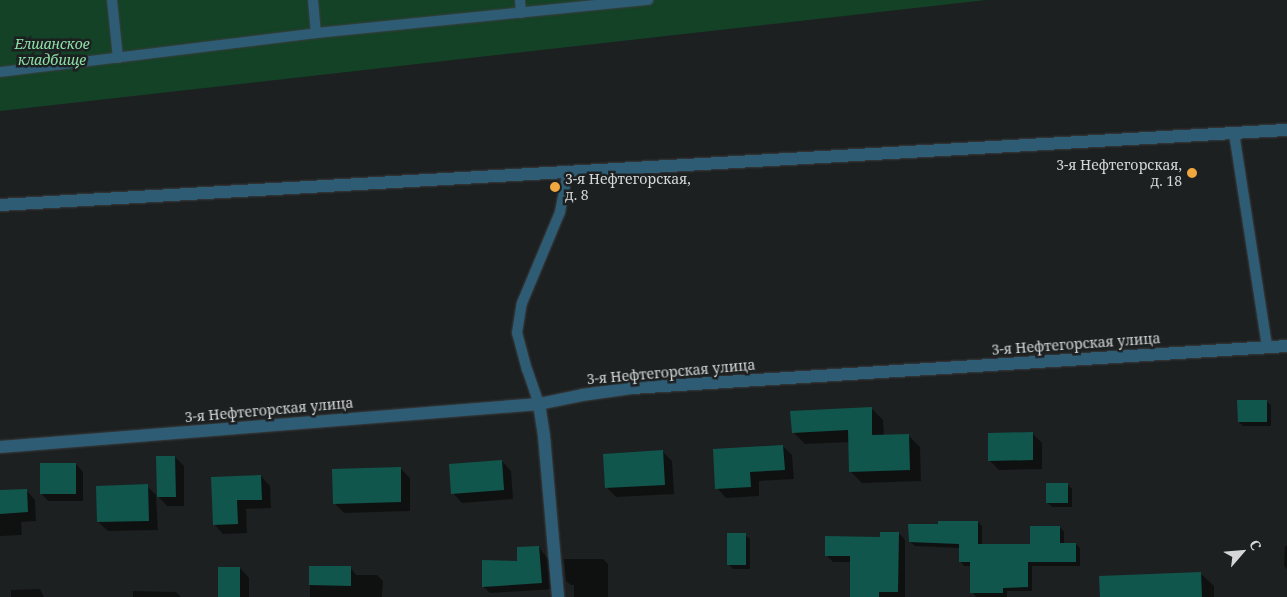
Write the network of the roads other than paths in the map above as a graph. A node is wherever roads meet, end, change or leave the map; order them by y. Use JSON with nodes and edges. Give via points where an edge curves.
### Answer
{"nodes":[{"id":1,"x":112,"y":0,"type":"edge"},
{"id":2,"x":313,"y":0,"type":"edge"},
{"id":3,"x":520,"y":0,"type":"edge"},
{"id":4,"x":648,"y":0,"type":"edge"},
{"id":5,"x":521,"y":13,"type":"junction"},
{"id":6,"x":316,"y":33,"type":"junction"},
{"id":7,"x":118,"y":58,"type":"junction"},
{"id":8,"x":0,"y":72,"type":"edge"},
{"id":9,"x":1287,"y":130,"type":"edge"},
{"id":10,"x":1234,"y":133,"type":"junction"},
{"id":11,"x":568,"y":171,"type":"junction"},
{"id":12,"x":0,"y":205,"type":"edge"},
{"id":13,"x":1287,"y":346,"type":"edge"},
{"id":14,"x":1266,"y":347,"type":"junction"},
{"id":15,"x":539,"y":404,"type":"junction"},
{"id":16,"x":0,"y":447,"type":"edge"},
{"id":17,"x":558,"y":597,"type":"edge"}],
"edges":[{"from":1,"to":7,"type":"lane"},
{"from":2,"to":6,"type":"lane"},
{"from":3,"to":5,"type":"lane"},
{"from":4,"to":5,"type":"lane"},
{"from":5,"to":6,"type":"lane"},
{"from":6,"to":7,"type":"lane"},
{"from":7,"to":8,"type":"lane"},
{"from":9,"to":10,"type":"street"},
{"from":10,"to":11,"type":"street"},
{"from":10,"to":14,"type":"lane"},
{"from":11,"to":12,"type":"street"},
{"from":11,"to":15,"type":"lane","via":[[560,212],[522,303],[517,333]]},
{"from":13,"to":14,"type":"street","name":"3-я Нефтегорская улица"},
{"from":14,"to":15,"type":"street","name":"3-я Нефтегорская улица","via":[[632,388]]},
{"from":15,"to":16,"type":"street","name":"3-я Нефтегорская улица"},
{"from":15,"to":17,"type":"street"}]}
